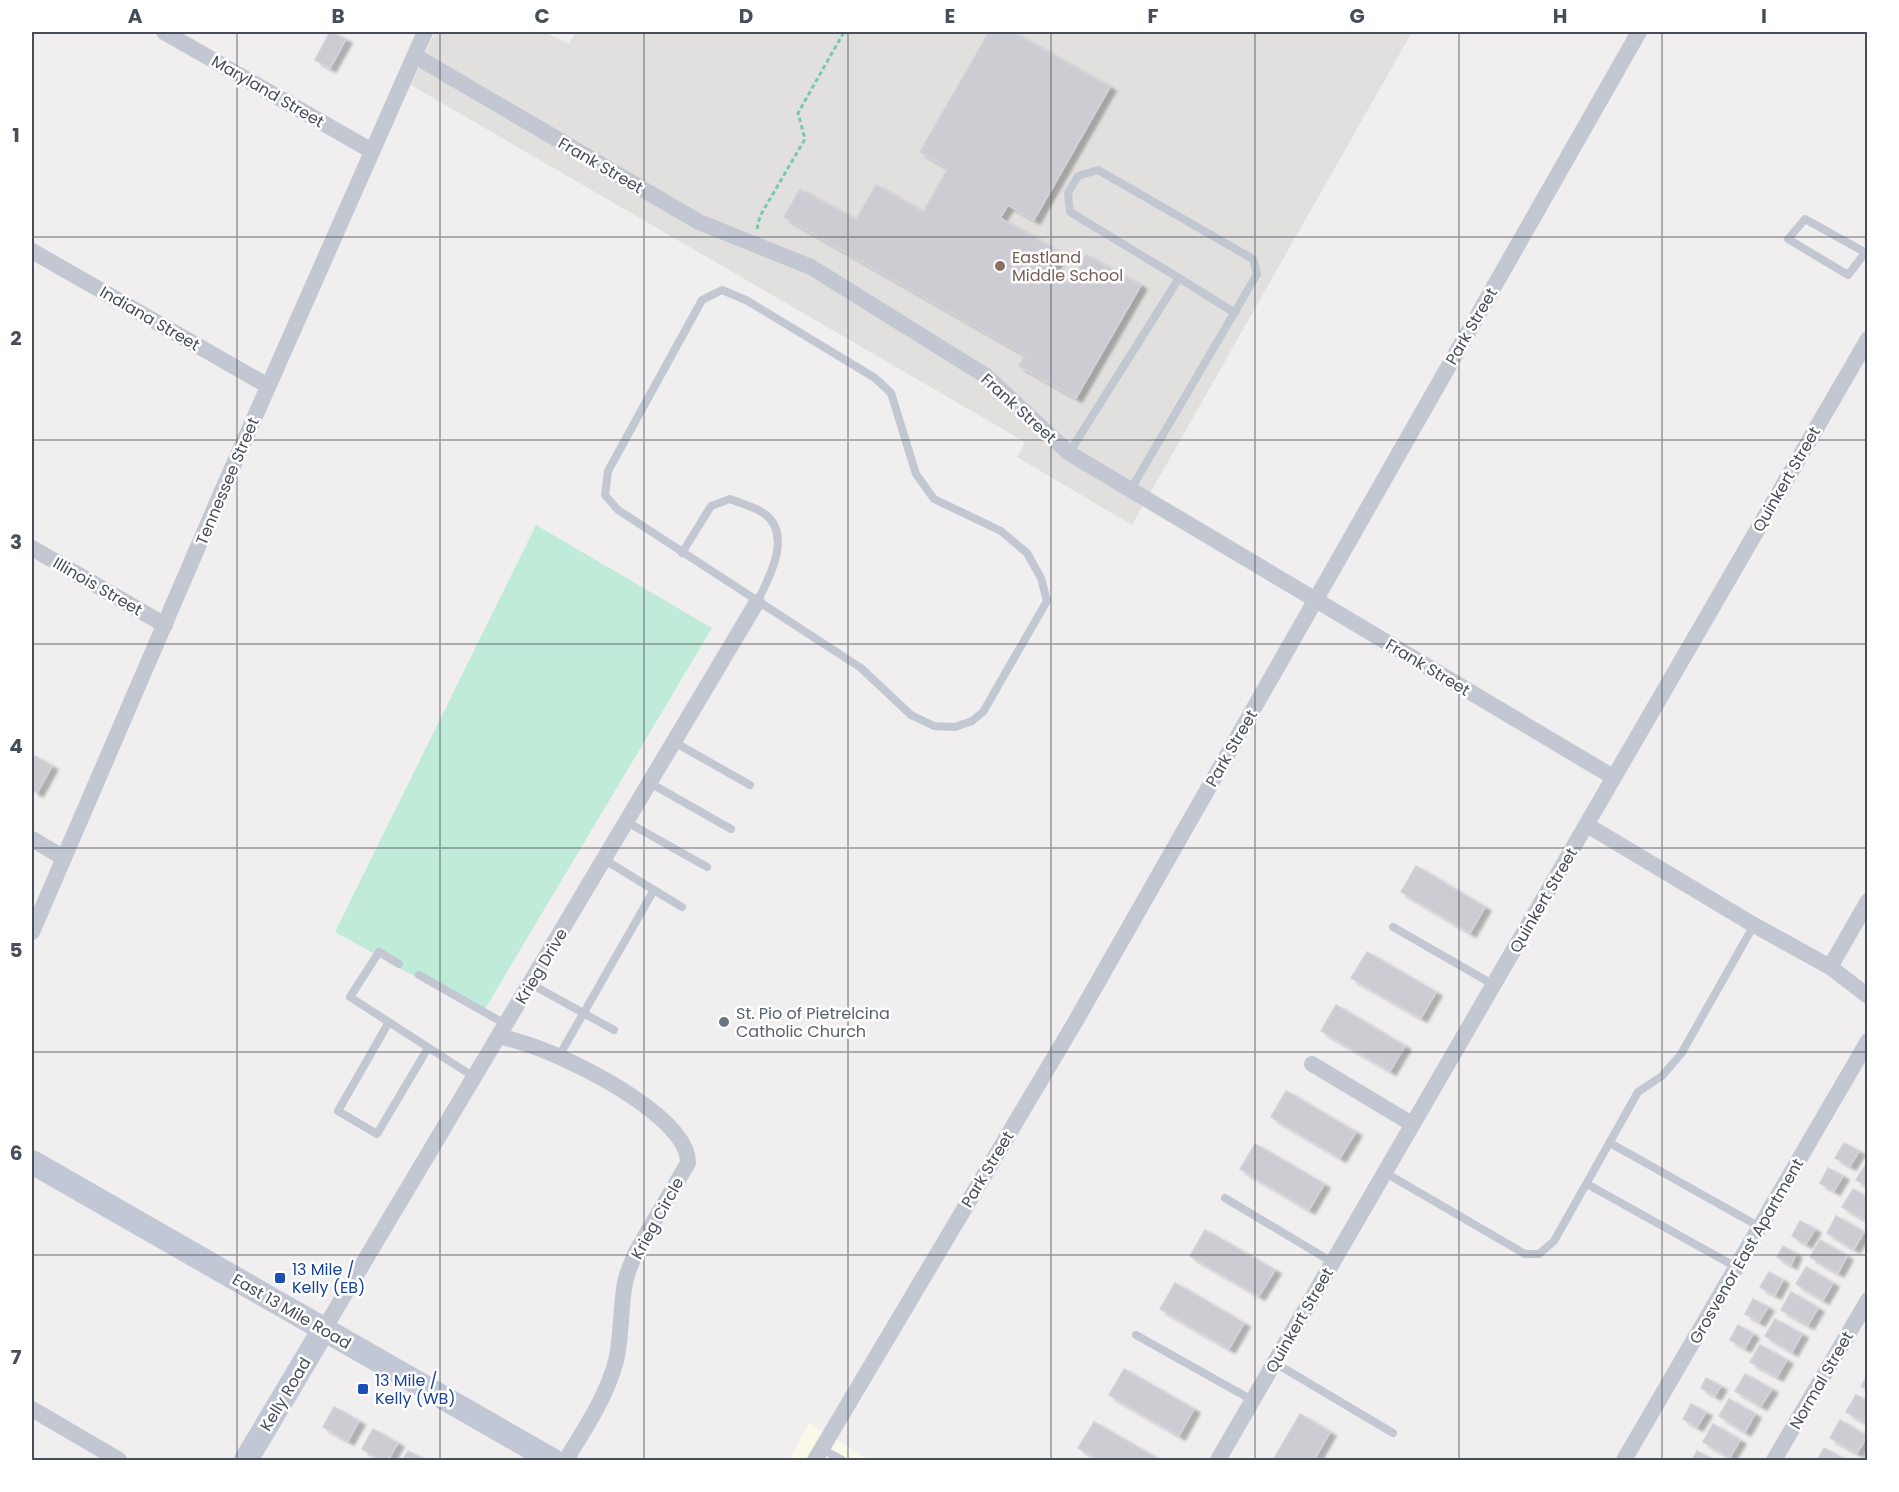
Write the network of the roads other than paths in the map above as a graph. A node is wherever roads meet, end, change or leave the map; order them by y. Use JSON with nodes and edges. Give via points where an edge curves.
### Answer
{"nodes":[{"id":1,"x":164,"y":32,"type":"edge"},
{"id":2,"x":425,"y":32,"type":"edge"},
{"id":3,"x":1638,"y":32,"type":"edge"},
{"id":4,"x":415,"y":56,"type":"junction"},
{"id":5,"x":372,"y":151,"type":"junction"},
{"id":6,"x":32,"y":251,"type":"edge"},
{"id":7,"x":1866,"y":253,"type":"edge"},
{"id":8,"x":1179,"y":278,"type":"junction"},
{"id":9,"x":1235,"y":313,"type":"junction"},
{"id":10,"x":1868,"y":339,"type":"edge"},
{"id":11,"x":268,"y":386,"type":"junction"},
{"id":12,"x":1069,"y":453,"type":"junction"},
{"id":13,"x":1131,"y":489,"type":"junction"},
{"id":14,"x":32,"y":548,"type":"edge"},
{"id":15,"x":682,"y":553,"type":"junction"},
{"id":16,"x":1316,"y":600,"type":"junction"},
{"id":17,"x":757,"y":602,"type":"junction"},
{"id":18,"x":165,"y":625,"type":"junction"},
{"id":19,"x":674,"y":742,"type":"junction"},
{"id":20,"x":1613,"y":777,"type":"junction"},
{"id":21,"x":650,"y":783,"type":"junction"},
{"id":22,"x":750,"y":785,"type":"dead end"},
{"id":23,"x":627,"y":822,"type":"junction"},
{"id":24,"x":1587,"y":825,"type":"junction"},
{"id":25,"x":731,"y":829,"type":"dead end"},
{"id":26,"x":32,"y":839,"type":"edge"},
{"id":27,"x":64,"y":858,"type":"junction"},
{"id":28,"x":604,"y":860,"type":"junction"},
{"id":29,"x":707,"y":867,"type":"dead end"},
{"id":30,"x":654,"y":890,"type":"junction"},
{"id":31,"x":1868,"y":901,"type":"edge"},
{"id":32,"x":682,"y":907,"type":"dead end"},
{"id":33,"x":1754,"y":925,"type":"junction"},
{"id":34,"x":1393,"y":927,"type":"dead end"},
{"id":35,"x":32,"y":932,"type":"edge"},
{"id":36,"x":399,"y":964,"type":"dead end"},
{"id":37,"x":1830,"y":967,"type":"junction"},
{"id":38,"x":419,"y":975,"type":"dead end"},
{"id":39,"x":531,"y":984,"type":"junction"},
{"id":40,"x":1494,"y":985,"type":"junction"},
{"id":41,"x":1868,"y":996,"type":"edge"},
{"id":42,"x":584,"y":1014,"type":"junction"},
{"id":43,"x":389,"y":1022,"type":"junction"},
{"id":44,"x":503,"y":1030,"type":"junction"},
{"id":45,"x":614,"y":1030,"type":"dead end"},
{"id":46,"x":1868,"y":1041,"type":"edge"},
{"id":47,"x":428,"y":1048,"type":"junction"},
{"id":48,"x":559,"y":1056,"type":"junction"},
{"id":49,"x":1312,"y":1064,"type":"dead end"},
{"id":50,"x":475,"y":1078,"type":"junction"},
{"id":51,"x":1412,"y":1124,"type":"junction"},
{"id":52,"x":1610,"y":1143,"type":"junction"},
{"id":53,"x":32,"y":1162,"type":"edge"},
{"id":54,"x":1384,"y":1172,"type":"junction"},
{"id":55,"x":1587,"y":1184,"type":"junction"},
{"id":56,"x":1225,"y":1198,"type":"dead end"},
{"id":57,"x":1760,"y":1227,"type":"junction"},
{"id":58,"x":1332,"y":1262,"type":"junction"},
{"id":59,"x":1736,"y":1267,"type":"junction"},
{"id":60,"x":1868,"y":1300,"type":"edge"},
{"id":61,"x":324,"y":1329,"type":"junction"},
{"id":62,"x":1136,"y":1335,"type":"dead end"},
{"id":63,"x":1275,"y":1363,"type":"junction"},
{"id":64,"x":1252,"y":1400,"type":"junction"},
{"id":65,"x":32,"y":1409,"type":"edge"},
{"id":66,"x":1393,"y":1433,"type":"dead end"},
{"id":67,"x":818,"y":1455,"type":"edge"},
{"id":68,"x":119,"y":1461,"type":"edge"},
{"id":69,"x":246,"y":1461,"type":"edge"},
{"id":70,"x":552,"y":1461,"type":"edge"},
{"id":71,"x":566,"y":1461,"type":"edge"},
{"id":72,"x":842,"y":1461,"type":"edge"},
{"id":73,"x":1218,"y":1461,"type":"edge"},
{"id":74,"x":1624,"y":1461,"type":"edge"},
{"id":75,"x":1774,"y":1461,"type":"edge"}],
"edges":[{"from":1,"to":5,"type":"street","name":"Maryland Street"},
{"from":2,"to":4,"type":"street","name":"Tennessee Street"},
{"from":3,"to":16,"type":"street","name":"Park Street"},
{"from":4,"to":5,"type":"street","name":"Tennessee Street"},
{"from":4,"to":12,"type":"street","name":"Frank Street","via":[[699,222],[812,267],[986,375]]},
{"from":5,"to":11,"type":"street","name":"Tennessee Street"},
{"from":6,"to":11,"type":"street","name":"Indiana Street"},
{"from":7,"to":7,"type":"lane","via":[[1805,219],[1788,239],[1848,275]]},
{"from":8,"to":9,"type":"lane"},
{"from":8,"to":9,"type":"lane","via":[[1070,212],[1068,193],[1078,176],[1098,170],[1253,259],[1257,274]]},
{"from":8,"to":12,"type":"lane"},
{"from":9,"to":13,"type":"lane"},
{"from":10,"to":20,"type":"street","name":"Quinkert Street"},
{"from":11,"to":18,"type":"street","name":"Tennessee Street"},
{"from":12,"to":13,"type":"street","name":"Frank Street"},
{"from":13,"to":16,"type":"street","name":"Frank Street"},
{"from":14,"to":18,"type":"street","name":"Illinois Street"},
{"from":15,"to":17,"type":"lane"},
{"from":15,"to":17,"type":"lane","via":[[711,506],[730,499],[762,512],[776,526],[778,547],[771,575]]},
{"from":15,"to":17,"type":"lane","via":[[618,510],[605,495],[608,471],[702,300],[722,290],[746,300],[865,372],[891,393],[916,474],[934,499],[1001,531],[1028,553],[1047,601],[983,712],[972,722],[955,728],[934,726],[911,715],[861,668]]},
{"from":16,"to":20,"type":"street","name":"Frank Street"},
{"from":16,"to":67,"type":"street","name":"Park Street","via":[[1074,1024]]},
{"from":17,"to":19,"type":"street","name":"Krieg Drive"},
{"from":18,"to":27,"type":"street","name":"Tennessee Street"},
{"from":19,"to":21,"type":"street","name":"Krieg Drive"},
{"from":19,"to":22,"type":"lane"},
{"from":20,"to":24,"type":"street","name":"Quinkert Street"},
{"from":21,"to":23,"type":"street","name":"Krieg Drive"},
{"from":21,"to":25,"type":"lane"},
{"from":23,"to":28,"type":"street","name":"Krieg Drive"},
{"from":23,"to":29,"type":"lane"},
{"from":24,"to":33,"type":"street"},
{"from":24,"to":40,"type":"street","name":"Quinkert Street"},
{"from":26,"to":27,"type":"street"},
{"from":27,"to":35,"type":"street","name":"Tennessee Street"},
{"from":28,"to":30,"type":"lane"},
{"from":28,"to":39,"type":"street","name":"Krieg Drive"},
{"from":30,"to":32,"type":"lane"},
{"from":30,"to":42,"type":"lane"},
{"from":31,"to":37,"type":"street"},
{"from":33,"to":37,"type":"street"},
{"from":33,"to":52,"type":"lane","via":[[1681,1054],[1662,1076],[1638,1092]]},
{"from":34,"to":40,"type":"lane"},
{"from":36,"to":43,"type":"lane","via":[[379,952],[350,997]]},
{"from":37,"to":41,"type":"street"},
{"from":38,"to":44,"type":"lane"},
{"from":39,"to":42,"type":"lane"},
{"from":39,"to":44,"type":"street","name":"Krieg Drive"},
{"from":40,"to":51,"type":"street","name":"Quinkert Street"},
{"from":42,"to":45,"type":"lane"},
{"from":42,"to":48,"type":"lane"},
{"from":43,"to":47,"type":"lane"},
{"from":43,"to":47,"type":"lane","via":[[338,1111],[377,1134]]},
{"from":44,"to":48,"type":"street","name":"Krieg Circle"},
{"from":44,"to":50,"type":"street","name":"Krieg Drive"},
{"from":46,"to":57,"type":"street","name":"Grosvenor East Apartment"},
{"from":47,"to":50,"type":"lane"},
{"from":48,"to":71,"type":"street","name":"Krieg Circle","via":[[636,1098],[674,1131],[688,1153],[688,1163],[630,1266],[608,1389]]},
{"from":49,"to":51,"type":"street"},
{"from":50,"to":61,"type":"street","name":"Krieg Drive"},
{"from":51,"to":54,"type":"street","name":"Quinkert Street"},
{"from":52,"to":55,"type":"lane"},
{"from":52,"to":57,"type":"lane"},
{"from":53,"to":61,"type":"main road","name":"East 13 Mile Road"},
{"from":54,"to":55,"type":"lane","via":[[1525,1254],[1539,1254],[1554,1240]]},
{"from":54,"to":58,"type":"street","name":"Quinkert Street"},
{"from":55,"to":59,"type":"lane"},
{"from":56,"to":58,"type":"lane"},
{"from":57,"to":59,"type":"street","name":"Grosvenor East Apartment"},
{"from":58,"to":63,"type":"street","name":"Quinkert Street"},
{"from":59,"to":74,"type":"street","name":"Grosvenor East Apartment"},
{"from":60,"to":75,"type":"street","name":"Normal Street"},
{"from":61,"to":69,"type":"main road","name":"Kelly Road"},
{"from":61,"to":70,"type":"main road","name":"East 13 Mile Road"},
{"from":62,"to":64,"type":"lane"},
{"from":63,"to":64,"type":"street","name":"Quinkert Street"},
{"from":63,"to":66,"type":"lane"},
{"from":64,"to":73,"type":"street","name":"Quinkert Street"},
{"from":65,"to":68,"type":"street"},
{"from":67,"to":72,"type":"lane"}]}
